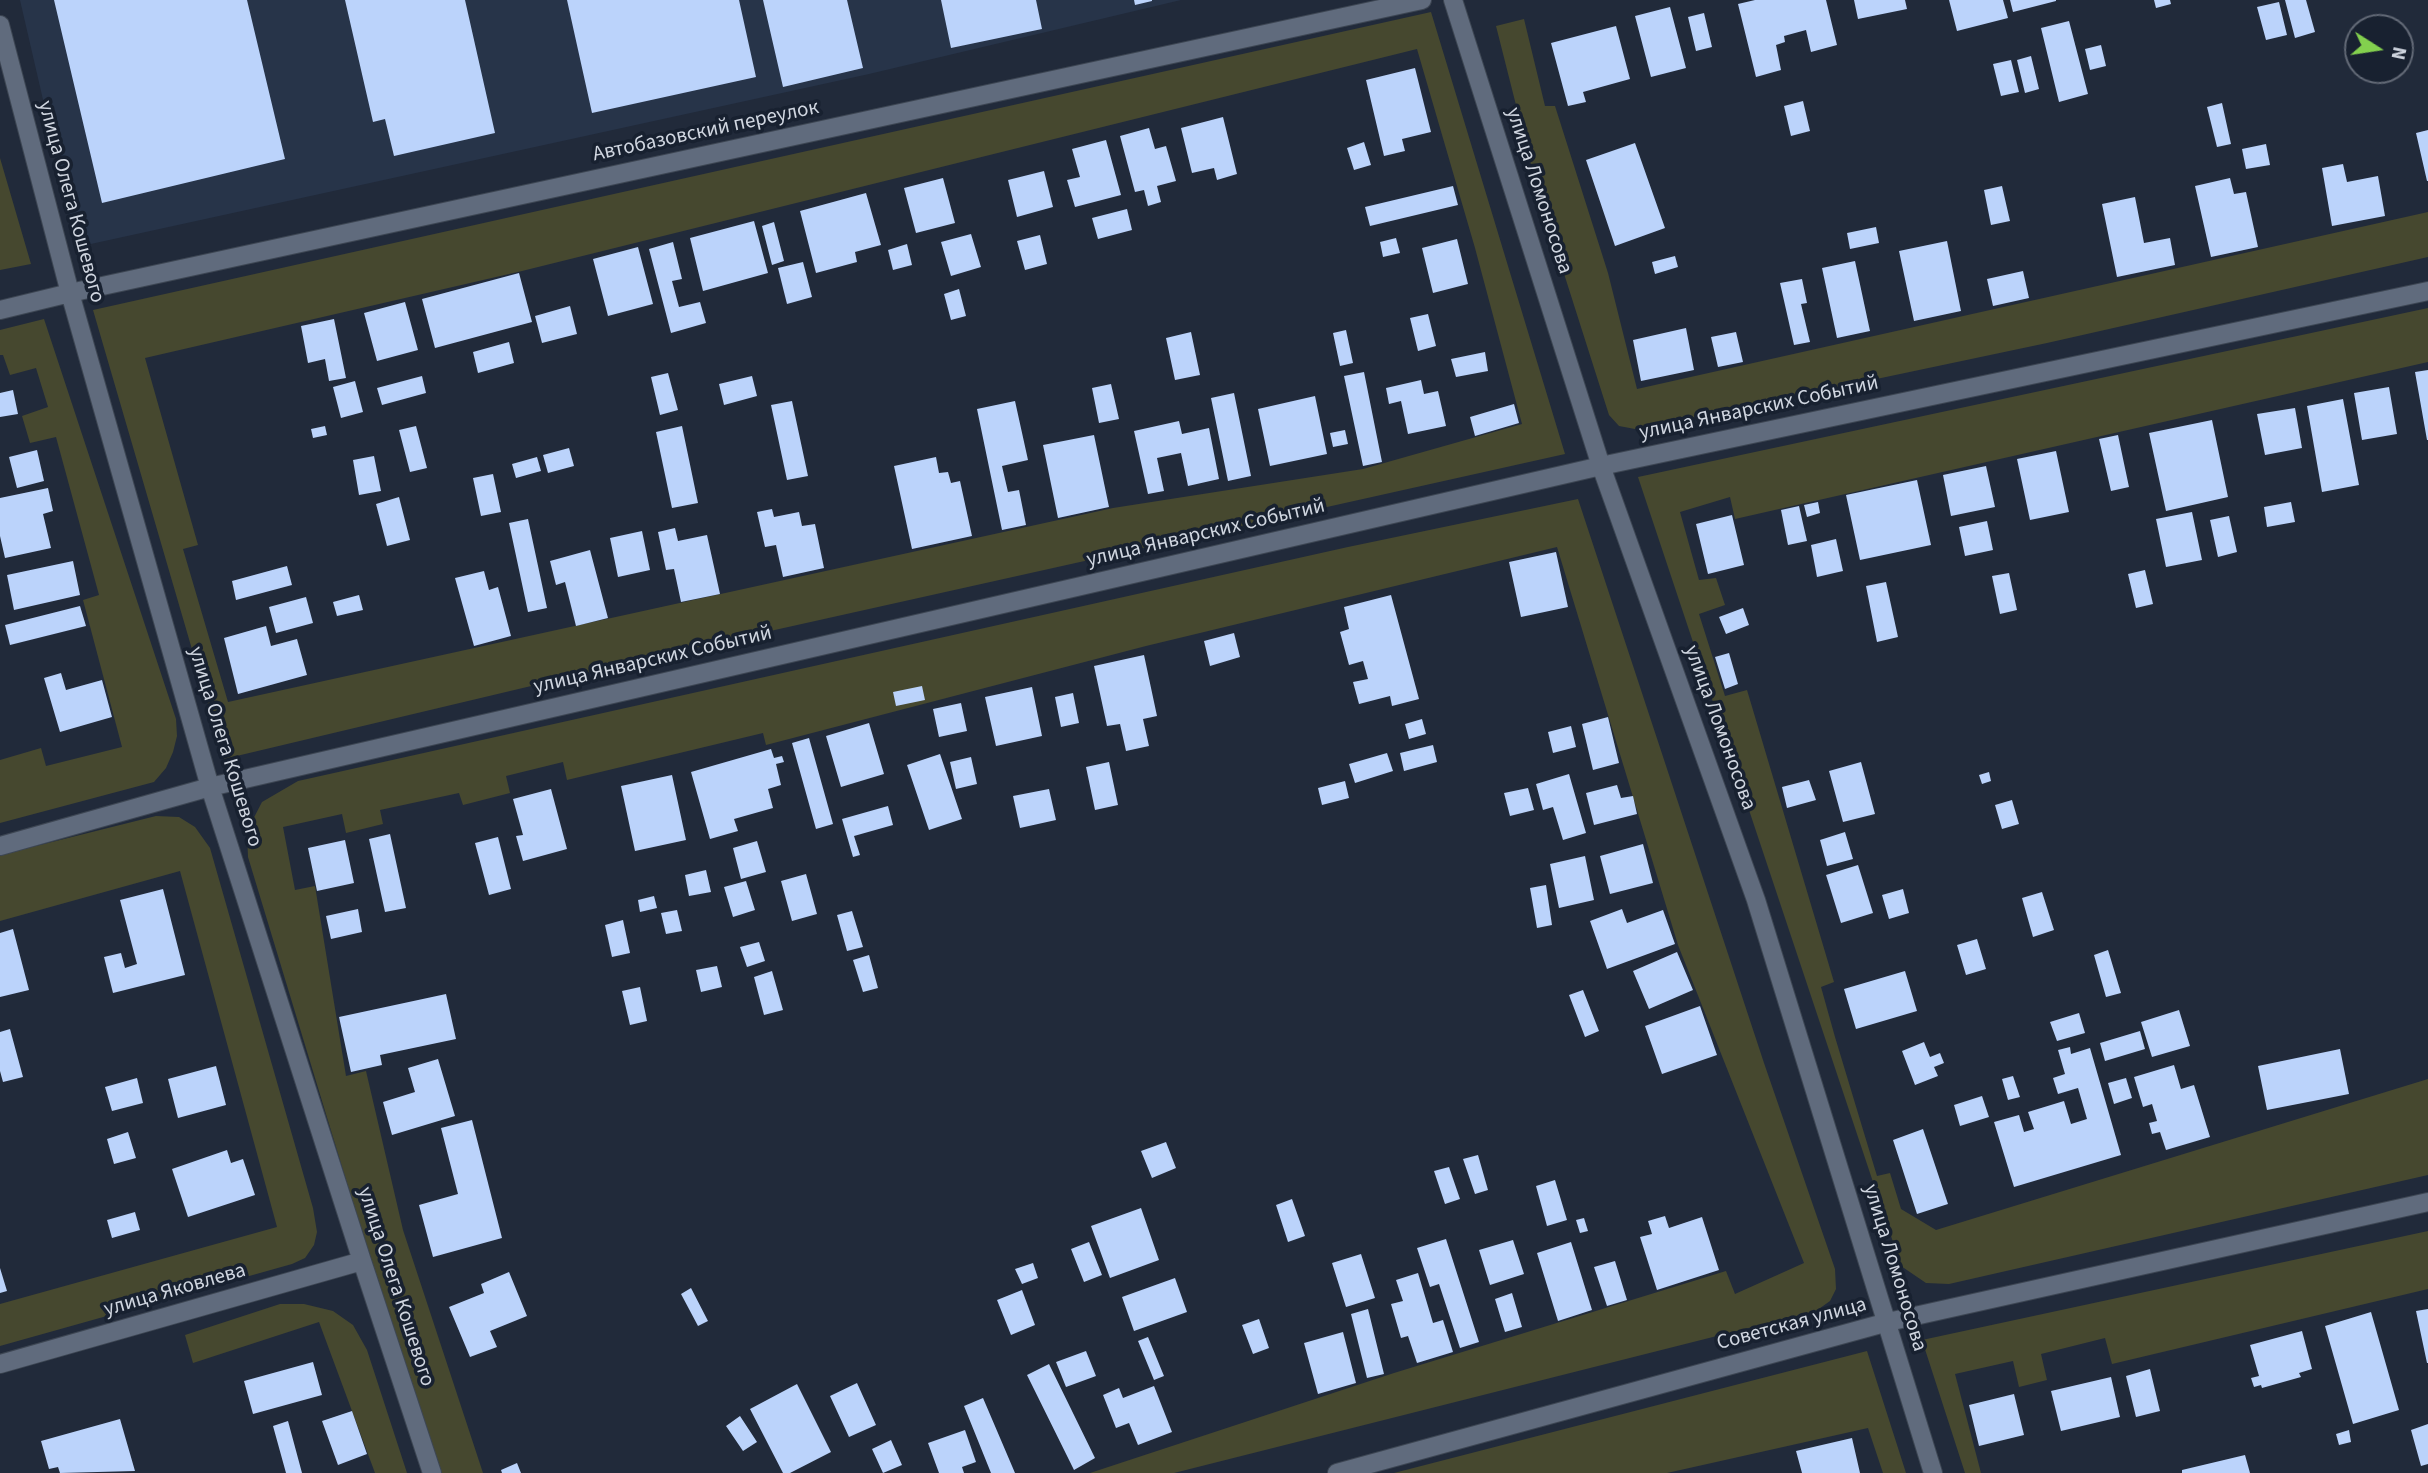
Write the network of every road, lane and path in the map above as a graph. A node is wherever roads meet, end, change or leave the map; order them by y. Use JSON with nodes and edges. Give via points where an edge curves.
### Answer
{"nodes":[{"id":1,"x":1422,"y":0,"type":"edge"},
{"id":2,"x":1453,"y":0,"type":"edge"},
{"id":3,"x":0,"y":25,"type":"edge"},
{"id":4,"x":2428,"y":291,"type":"edge"},
{"id":5,"x":70,"y":293,"type":"junction"},
{"id":6,"x":0,"y":310,"type":"edge"},
{"id":7,"x":1601,"y":466,"type":"junction"},
{"id":8,"x":211,"y":787,"type":"junction"},
{"id":9,"x":0,"y":846,"type":"edge"},
{"id":10,"x":2428,"y":1202,"type":"edge"},
{"id":11,"x":362,"y":1261,"type":"junction"},
{"id":12,"x":1888,"y":1322,"type":"junction"},
{"id":13,"x":0,"y":1364,"type":"edge"},
{"id":14,"x":432,"y":1473,"type":"edge"},
{"id":15,"x":1337,"y":1473,"type":"edge"},
{"id":16,"x":1933,"y":1473,"type":"edge"}],
"edges":[{"from":1,"to":5,"type":"street","name":"Автобазовский переулок"},
{"from":2,"to":7,"type":"street","name":"улица Ломоносова"},
{"from":3,"to":5,"type":"street","name":"улица Олега Кошевого"},
{"from":4,"to":7,"type":"street","name":"улица Январских Событий"},
{"from":5,"to":6,"type":"street","name":"Автобазовский переулок"},
{"from":5,"to":8,"type":"street","name":"улица Олега Кошевого"},
{"from":7,"to":8,"type":"street","name":"улица Январских Событий"},
{"from":7,"to":12,"type":"street","name":"улица Ломоносова","via":[[1756,901]]},
{"from":8,"to":9,"type":"street","name":"улица Январских Событий"},
{"from":8,"to":11,"type":"street","name":"улица Олега Кошевого"},
{"from":10,"to":12,"type":"street","name":"Советская улица"},
{"from":11,"to":13,"type":"street","name":"улица Яковлева"},
{"from":11,"to":14,"type":"street","name":"улица Олега Кошевого"},
{"from":12,"to":15,"type":"street","name":"Советская улица"},
{"from":12,"to":16,"type":"street","name":"улица Ломоносова"}]}
